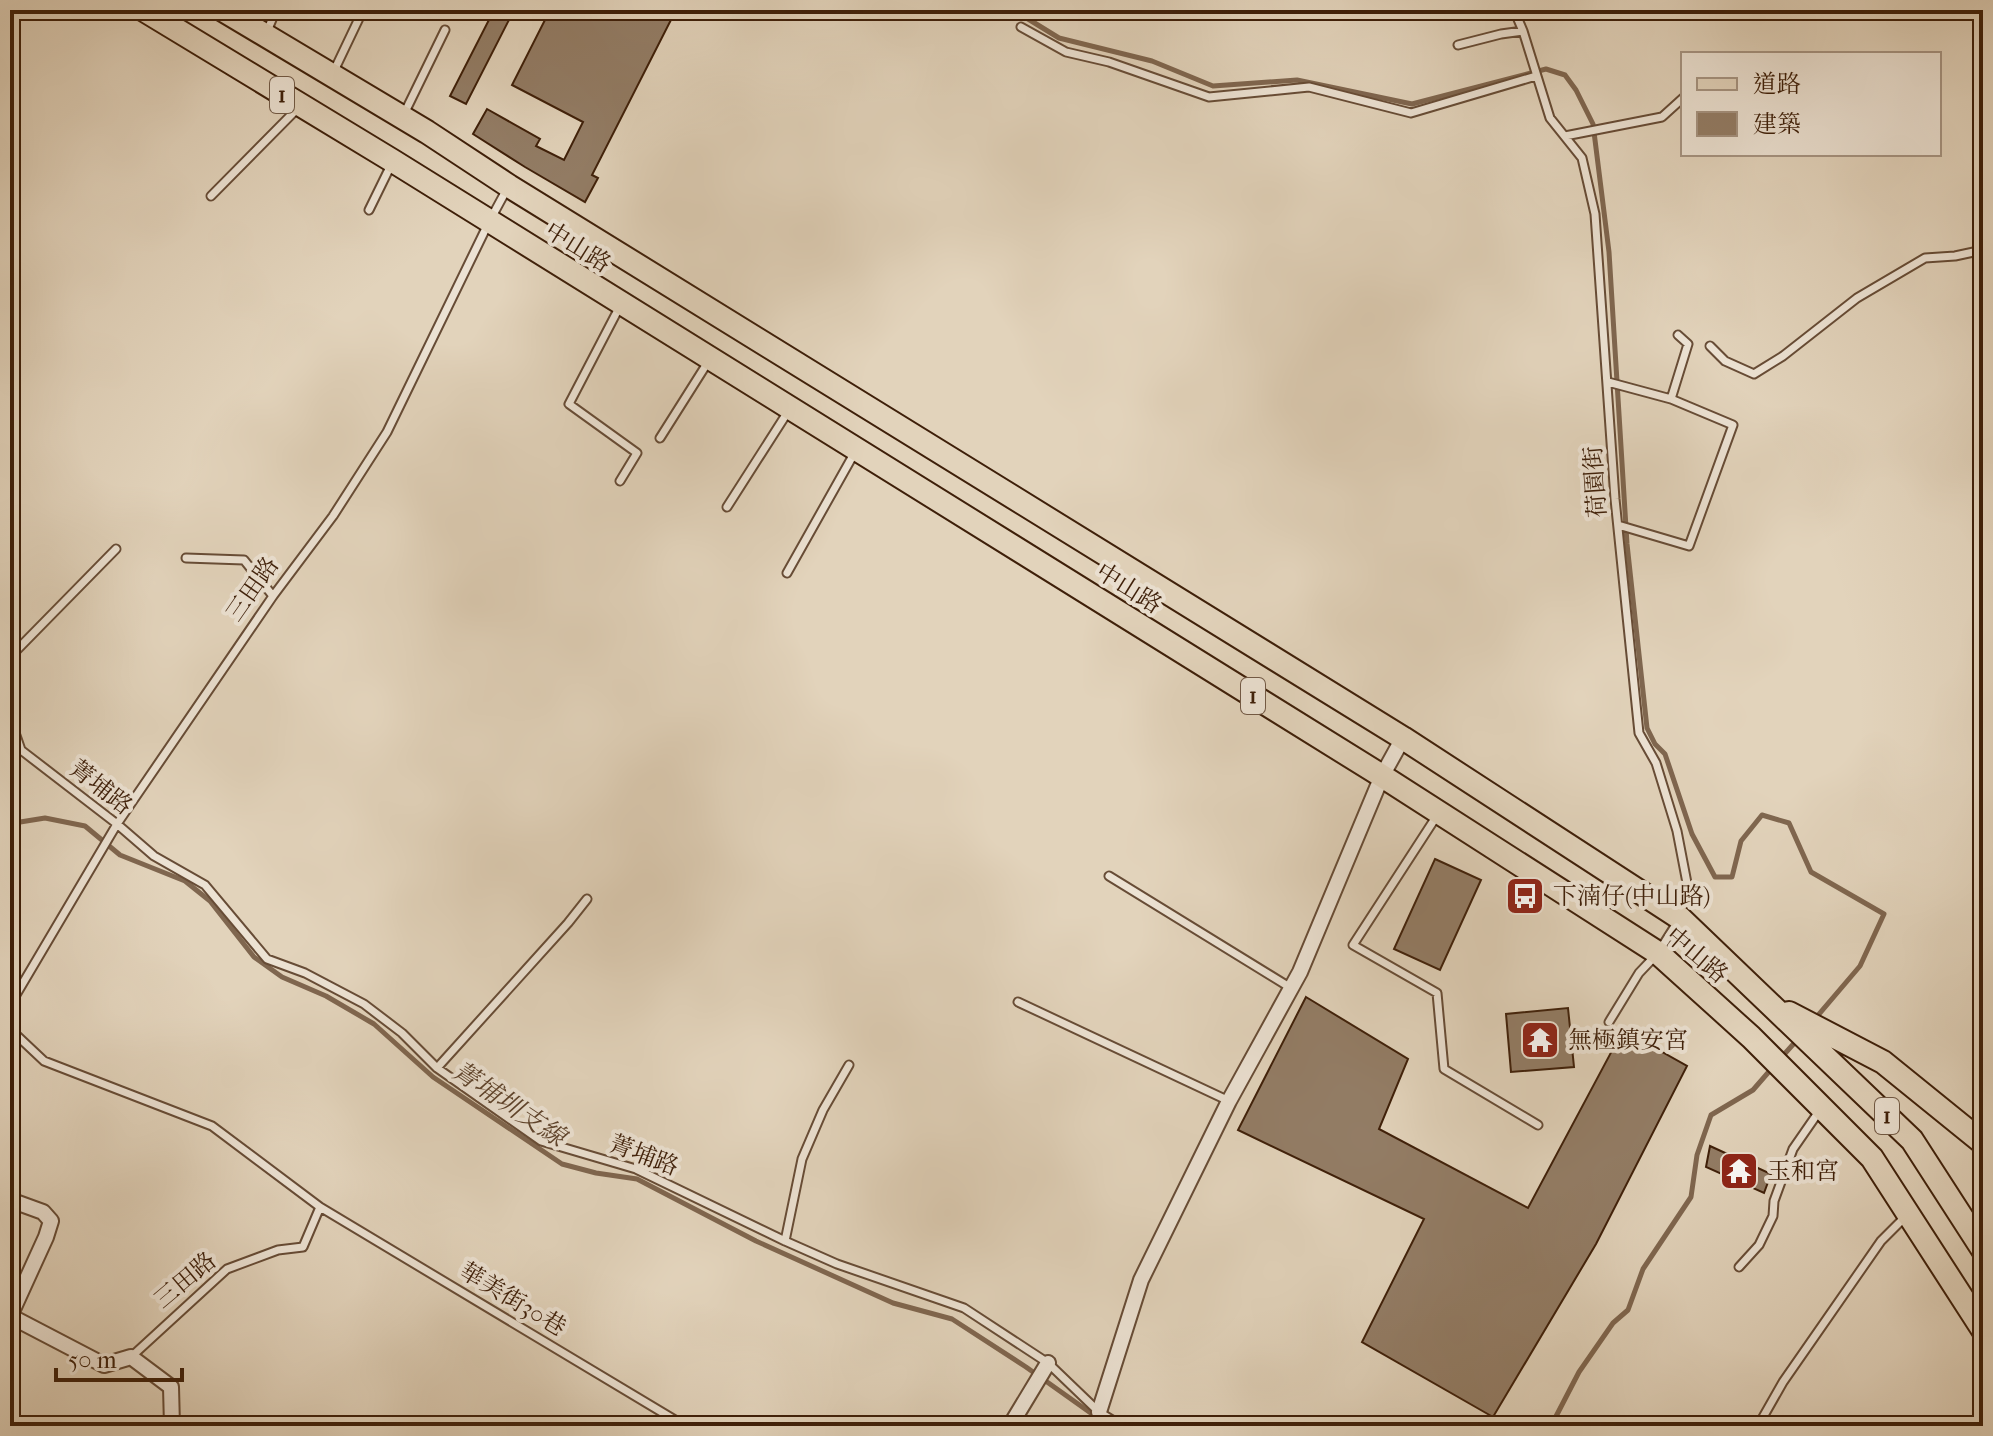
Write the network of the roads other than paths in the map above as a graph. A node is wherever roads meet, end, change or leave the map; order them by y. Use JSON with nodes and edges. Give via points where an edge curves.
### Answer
{"nodes":[{"id":1,"x":144,"y":10,"type":"edge"},
{"id":2,"x":223,"y":10,"type":"edge"},
{"id":3,"x":276,"y":10,"type":"edge"},
{"id":4,"x":363,"y":10,"type":"edge"},
{"id":5,"x":1514,"y":10,"type":"edge"},
{"id":6,"x":1021,"y":27,"type":"dead end"},
{"id":7,"x":445,"y":30,"type":"dead end"},
{"id":8,"x":1523,"y":31,"type":"junction"},
{"id":9,"x":265,"y":35,"type":"junction"},
{"id":10,"x":1458,"y":45,"type":"dead end"},
{"id":11,"x":332,"y":75,"type":"junction"},
{"id":12,"x":1536,"y":76,"type":"junction"},
{"id":13,"x":1681,"y":100,"type":"edge"},
{"id":14,"x":300,"y":106,"type":"junction"},
{"id":15,"x":403,"y":118,"type":"junction"},
{"id":16,"x":1565,"y":136,"type":"junction"},
{"id":17,"x":393,"y":161,"type":"junction"},
{"id":18,"x":509,"y":186,"type":"junction"},
{"id":19,"x":211,"y":196,"type":"dead end"},
{"id":20,"x":369,"y":210,"type":"dead end"},
{"id":21,"x":489,"y":222,"type":"junction"},
{"id":22,"x":1983,"y":250,"type":"edge"},
{"id":23,"x":621,"y":304,"type":"junction"},
{"id":24,"x":1678,"y":335,"type":"dead end"},
{"id":25,"x":1710,"y":346,"type":"dead end"},
{"id":26,"x":710,"y":359,"type":"junction"},
{"id":27,"x":1608,"y":382,"type":"junction"},
{"id":28,"x":1671,"y":399,"type":"junction"},
{"id":29,"x":10,"y":401,"type":"edge"},
{"id":30,"x":790,"y":408,"type":"junction"},
{"id":31,"x":10,"y":417,"type":"edge"},
{"id":32,"x":660,"y":438,"type":"dead end"},
{"id":33,"x":856,"y":450,"type":"junction"},
{"id":34,"x":620,"y":481,"type":"dead end"},
{"id":35,"x":727,"y":507,"type":"dead end"},
{"id":36,"x":1618,"y":525,"type":"junction"},
{"id":37,"x":116,"y":549,"type":"dead end"},
{"id":38,"x":186,"y":558,"type":"dead end"},
{"id":39,"x":787,"y":573,"type":"dead end"},
{"id":40,"x":273,"y":596,"type":"junction"},
{"id":41,"x":10,"y":657,"type":"edge"},
{"id":42,"x":10,"y":718,"type":"edge"},
{"id":43,"x":1403,"y":738,"type":"junction"},
{"id":44,"x":1382,"y":776,"type":"junction"},
{"id":45,"x":1439,"y":813,"type":"junction"},
{"id":46,"x":117,"y":824,"type":"junction"},
{"id":47,"x":1109,"y":876,"type":"dead end"},
{"id":48,"x":587,"y":899,"type":"dead end"},
{"id":49,"x":1680,"y":918,"type":"junction"},
{"id":50,"x":1658,"y":953,"type":"junction"},
{"id":51,"x":1291,"y":988,"type":"junction"},
{"id":52,"x":1018,"y":1002,"type":"dead end"},
{"id":53,"x":1766,"y":1002,"type":"junction"},
{"id":54,"x":10,"y":1005,"type":"edge"},
{"id":55,"x":1609,"y":1022,"type":"dead end"},
{"id":56,"x":10,"y":1029,"type":"edge"},
{"id":57,"x":849,"y":1065,"type":"dead end"},
{"id":58,"x":437,"y":1068,"type":"junction"},
{"id":59,"x":1229,"y":1101,"type":"junction"},
{"id":60,"x":1821,"y":1108,"type":"junction"},
{"id":61,"x":1538,"y":1125,"type":"dead end"},
{"id":62,"x":1983,"y":1143,"type":"edge"},
{"id":63,"x":10,"y":1200,"type":"edge"},
{"id":64,"x":320,"y":1207,"type":"junction"},
{"id":65,"x":1908,"y":1215,"type":"junction"},
{"id":66,"x":785,"y":1241,"type":"junction"},
{"id":67,"x":1983,"y":1250,"type":"edge"},
{"id":68,"x":1739,"y":1267,"type":"dead end"},
{"id":69,"x":1983,"y":1330,"type":"edge"},
{"id":70,"x":131,"y":1357,"type":"junction"},
{"id":71,"x":1048,"y":1363,"type":"junction"},
{"id":72,"x":1099,"y":1412,"type":"junction"},
{"id":73,"x":172,"y":1426,"type":"edge"},
{"id":74,"x":685,"y":1426,"type":"edge"},
{"id":75,"x":1010,"y":1426,"type":"edge"},
{"id":76,"x":1122,"y":1426,"type":"edge"},
{"id":77,"x":1758,"y":1426,"type":"edge"}],
"edges":[{"from":1,"to":14,"type":"main road","name":"中山路","number":"1"},
{"from":2,"to":9,"type":"main road","name":"中山路","number":"1"},
{"from":3,"to":9,"type":"lane"},
{"from":4,"to":11,"type":"lane"},
{"from":5,"to":8,"type":"lane","name":"荷園街"},
{"from":6,"to":12,"type":"lane","via":[[1066,52],[1209,97],[1309,87],[1411,113]]},
{"from":7,"to":15,"type":"lane"},
{"from":8,"to":10,"type":"lane"},
{"from":8,"to":12,"type":"lane","name":"荷園街"},
{"from":9,"to":11,"type":"main road","name":"中山路","number":"1"},
{"from":11,"to":15,"type":"main road","name":"中山路","number":"1"},
{"from":12,"to":16,"type":"lane","name":"荷園街","via":[[1550,118]]},
{"from":13,"to":16,"type":"lane","via":[[1662,117]]},
{"from":14,"to":17,"type":"main road","name":"中山路","number":"1"},
{"from":14,"to":19,"type":"lane"},
{"from":15,"to":18,"type":"main road","name":"中山路","number":"1"},
{"from":16,"to":27,"type":"lane","name":"荷園街","via":[[1582,158],[1595,214]]},
{"from":17,"to":20,"type":"lane"},
{"from":17,"to":21,"type":"main road","name":"中山路","number":"1"},
{"from":18,"to":21,"type":"lane","name":"三田路"},
{"from":18,"to":43,"type":"main road","name":"中山路","number":"1"},
{"from":21,"to":23,"type":"main road","name":"中山路","number":"1"},
{"from":21,"to":40,"type":"lane","name":"三田路","via":[[387,432]]},
{"from":22,"to":25,"type":"lane","via":[[1925,258],[1857,298],[1754,374],[1725,361]]},
{"from":23,"to":26,"type":"main road","name":"中山路","number":"1"},
{"from":23,"to":34,"type":"lane","via":[[569,404],[637,453]]},
{"from":24,"to":28,"type":"lane","via":[[1688,344]]},
{"from":26,"to":30,"type":"main road","name":"中山路","number":"1"},
{"from":26,"to":32,"type":"lane"},
{"from":27,"to":28,"type":"lane"},
{"from":27,"to":36,"type":"lane","name":"荷園街"},
{"from":28,"to":36,"type":"lane","via":[[1733,425],[1689,546]]},
{"from":29,"to":31,"type":"lane"},
{"from":30,"to":33,"type":"main road","name":"中山路","number":"1"},
{"from":30,"to":35,"type":"lane"},
{"from":33,"to":39,"type":"lane"},
{"from":33,"to":44,"type":"main road","name":"中山路","number":"1"},
{"from":36,"to":49,"type":"lane","name":"荷園街","via":[[1639,733],[1656,763],[1687,883]]},
{"from":37,"to":41,"type":"lane"},
{"from":38,"to":40,"type":"lane","via":[[244,560]]},
{"from":40,"to":46,"type":"lane","name":"三田路"},
{"from":42,"to":46,"type":"lane","name":"菁埔路","via":[[21,750]]},
{"from":43,"to":44,"type":"street"},
{"from":43,"to":49,"type":"main road","name":"中山路","number":"1"},
{"from":44,"to":45,"type":"main road","name":"中山路","number":"1"},
{"from":44,"to":51,"type":"street"},
{"from":45,"to":50,"type":"main road","name":"中山路","number":"1"},
{"from":45,"to":61,"type":"lane","via":[[1353,945],[1437,993],[1444,1069]]},
{"from":46,"to":54,"type":"lane","name":"三田路"},
{"from":46,"to":58,"type":"lane","name":"菁埔路","via":[[154,856],[205,885],[267,959],[364,1004]]},
{"from":47,"to":51,"type":"lane"},
{"from":48,"to":58,"type":"lane"},
{"from":49,"to":50,"type":"lane","name":"荷園街"},
{"from":49,"to":53,"type":"main road","name":"中山路","number":"1"},
{"from":50,"to":55,"type":"lane","name":"荷園街"},
{"from":50,"to":60,"type":"main road","name":"中山路","number":"1"},
{"from":51,"to":59,"type":"street"},
{"from":52,"to":59,"type":"lane"},
{"from":53,"to":62,"type":"main road","via":[[1883,1062]]},
{"from":53,"to":67,"type":"main road","name":"中山路","number":"1","via":[[1912,1140]]},
{"from":56,"to":64,"type":"lane","via":[[44,1061],[212,1126]]},
{"from":57,"to":66,"type":"lane","via":[[802,1159]]},
{"from":58,"to":66,"type":"lane","name":"菁埔路","via":[[541,1141],[636,1169]]},
{"from":59,"to":72,"type":"street","via":[[1141,1280]]},
{"from":60,"to":65,"type":"main road","name":"中山路","number":"1","via":[[1872,1158]]},
{"from":60,"to":68,"type":"lane","via":[[1793,1149],[1759,1245]]},
{"from":63,"to":70,"type":"street","via":[[43,1212],[51,1221],[10,1316],[104,1365]]},
{"from":64,"to":70,"type":"lane","name":"三田路","via":[[303,1247],[278,1250],[227,1269]]},
{"from":64,"to":74,"type":"lane","name":"華美街30巷"},
{"from":65,"to":69,"type":"main road","name":"中山路","number":"1"},
{"from":65,"to":77,"type":"lane","via":[[1873,1252]]},
{"from":66,"to":71,"type":"lane","name":"菁埔路","via":[[964,1308]]},
{"from":70,"to":73,"type":"street","via":[[171,1387]]},
{"from":71,"to":72,"type":"lane","name":"菁埔路"},
{"from":71,"to":75,"type":"street"},
{"from":72,"to":76,"type":"lane","name":"菁埔路"}]}
